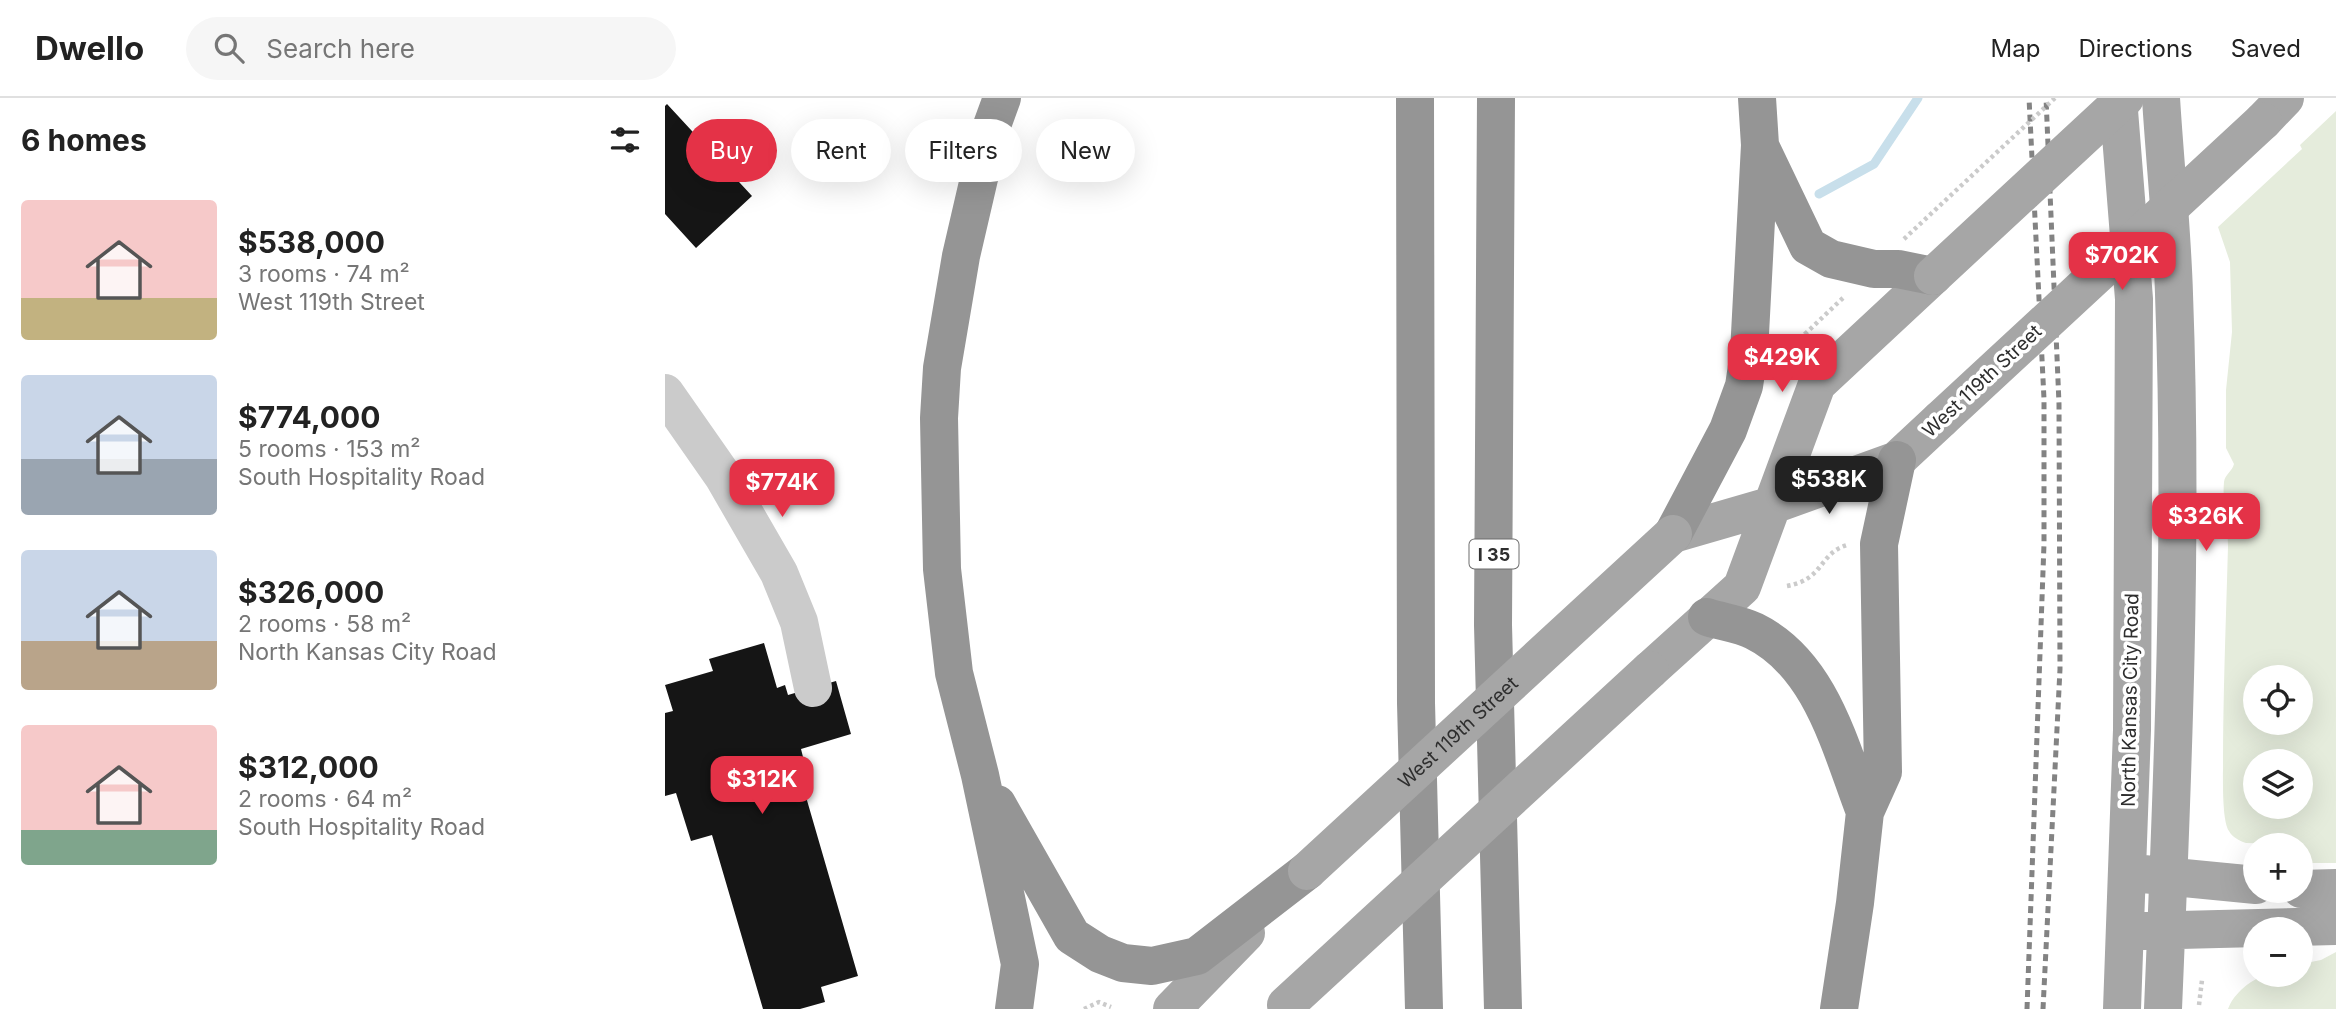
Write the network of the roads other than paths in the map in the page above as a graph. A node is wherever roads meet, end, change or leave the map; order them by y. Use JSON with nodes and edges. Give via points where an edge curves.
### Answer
{"nodes":[{"id":1,"x":1002,"y":98,"type":"edge"},
{"id":2,"x":1415,"y":98,"type":"edge"},
{"id":3,"x":1496,"y":98,"type":"edge"},
{"id":4,"x":1757,"y":98,"type":"edge"},
{"id":5,"x":2118,"y":98,"type":"edge"},
{"id":6,"x":2125,"y":98,"type":"edge"},
{"id":7,"x":2161,"y":98,"type":"edge"},
{"id":8,"x":2274,"y":110,"type":"edge"},
{"id":9,"x":1760,"y":145,"type":"junction"},
{"id":10,"x":1933,"y":276,"type":"junction"},
{"id":11,"x":665,"y":393,"type":"edge"},
{"id":12,"x":1898,"y":460,"type":"junction"},
{"id":13,"x":1773,"y":505,"type":"junction"},
{"id":14,"x":1673,"y":534,"type":"junction"},
{"id":15,"x":1707,"y":617,"type":"junction"},
{"id":16,"x":813,"y":688,"type":"dead end"},
{"id":17,"x":980,"y":775,"type":"junction"},
{"id":18,"x":1865,"y":812,"type":"junction"},
{"id":19,"x":1307,"y":871,"type":"junction"},
{"id":20,"x":2125,"y":873,"type":"junction"},
{"id":21,"x":2169,"y":876,"type":"junction"},
{"id":22,"x":2243,"y":884,"type":"edge"},
{"id":23,"x":2336,"y":888,"type":"edge"},
{"id":24,"x":2313,"y":889,"type":"edge"},
{"id":25,"x":2336,"y":926,"type":"edge"},
{"id":26,"x":2167,"y":930,"type":"junction"},
{"id":27,"x":2124,"y":931,"type":"junction"},
{"id":28,"x":1283,"y":1008,"type":"edge"},
{"id":29,"x":1014,"y":1009,"type":"edge"},
{"id":30,"x":1171,"y":1009,"type":"edge"},
{"id":31,"x":1424,"y":1009,"type":"edge"},
{"id":32,"x":1503,"y":1009,"type":"edge"},
{"id":33,"x":1839,"y":1009,"type":"edge"},
{"id":34,"x":2122,"y":1009,"type":"edge"},
{"id":35,"x":2164,"y":1009,"type":"edge"}],
"edges":[{"from":1,"to":17,"type":"highway","via":[[961,256],[942,368],[939,418],[942,569],[954,673]]},
{"from":2,"to":31,"type":"highway","via":[[1416,703]]},
{"from":3,"to":32,"type":"highway","number":"I 35","via":[[1493,625]]},
{"from":4,"to":9,"type":"highway"},
{"from":5,"to":20,"type":"main road","name":"North Kansas City Road","via":[[2134,299],[2132,730]]},
{"from":6,"to":10,"type":"main road","bridge":true},
{"from":7,"to":21,"type":"main road","via":[[2174,292],[2177,491]]},
{"from":8,"to":12,"type":"main road","name":"West 119th Street","bridge":true},
{"from":9,"to":10,"type":"highway","via":[[1808,246],[1831,259]]},
{"from":9,"to":14,"type":"highway","via":[[1744,386],[1728,430]]},
{"from":10,"to":13,"type":"main road","via":[[1817,384]]},
{"from":11,"to":16,"type":"street","via":[[723,476],[779,573],[799,622]]},
{"from":12,"to":13,"type":"main road","name":"West 119th Street"},
{"from":12,"to":18,"type":"highway","via":[[1879,544],[1883,772]]},
{"from":13,"to":14,"type":"main road","name":"West 119th Street"},
{"from":13,"to":15,"type":"main road","via":[[1742,587]]},
{"from":14,"to":19,"type":"main road","name":"West 119th Street","bridge":true},
{"from":15,"to":18,"type":"highway","via":[[1752,630],[1804,671],[1835,733]]},
{"from":15,"to":28,"type":"main road","bridge":true},
{"from":17,"to":19,"type":"highway","via":[[1072,936],[1123,963],[1152,966],[1196,957]]},
{"from":17,"to":29,"type":"highway","via":[[1020,964]]},
{"from":18,"to":33,"type":"highway"},
{"from":19,"to":30,"type":"main road","name":"West 119th Street"},
{"from":20,"to":21,"type":"main road"},
{"from":20,"to":27,"type":"main road","name":"North Kansas City Road"},
{"from":21,"to":22,"type":"main road"},
{"from":21,"to":26,"type":"main road"},
{"from":23,"to":24,"type":"main road"},
{"from":25,"to":26,"type":"main road"},
{"from":26,"to":27,"type":"main road"},
{"from":26,"to":35,"type":"main road"},
{"from":27,"to":34,"type":"main road","name":"North Kansas City Road"}]}
